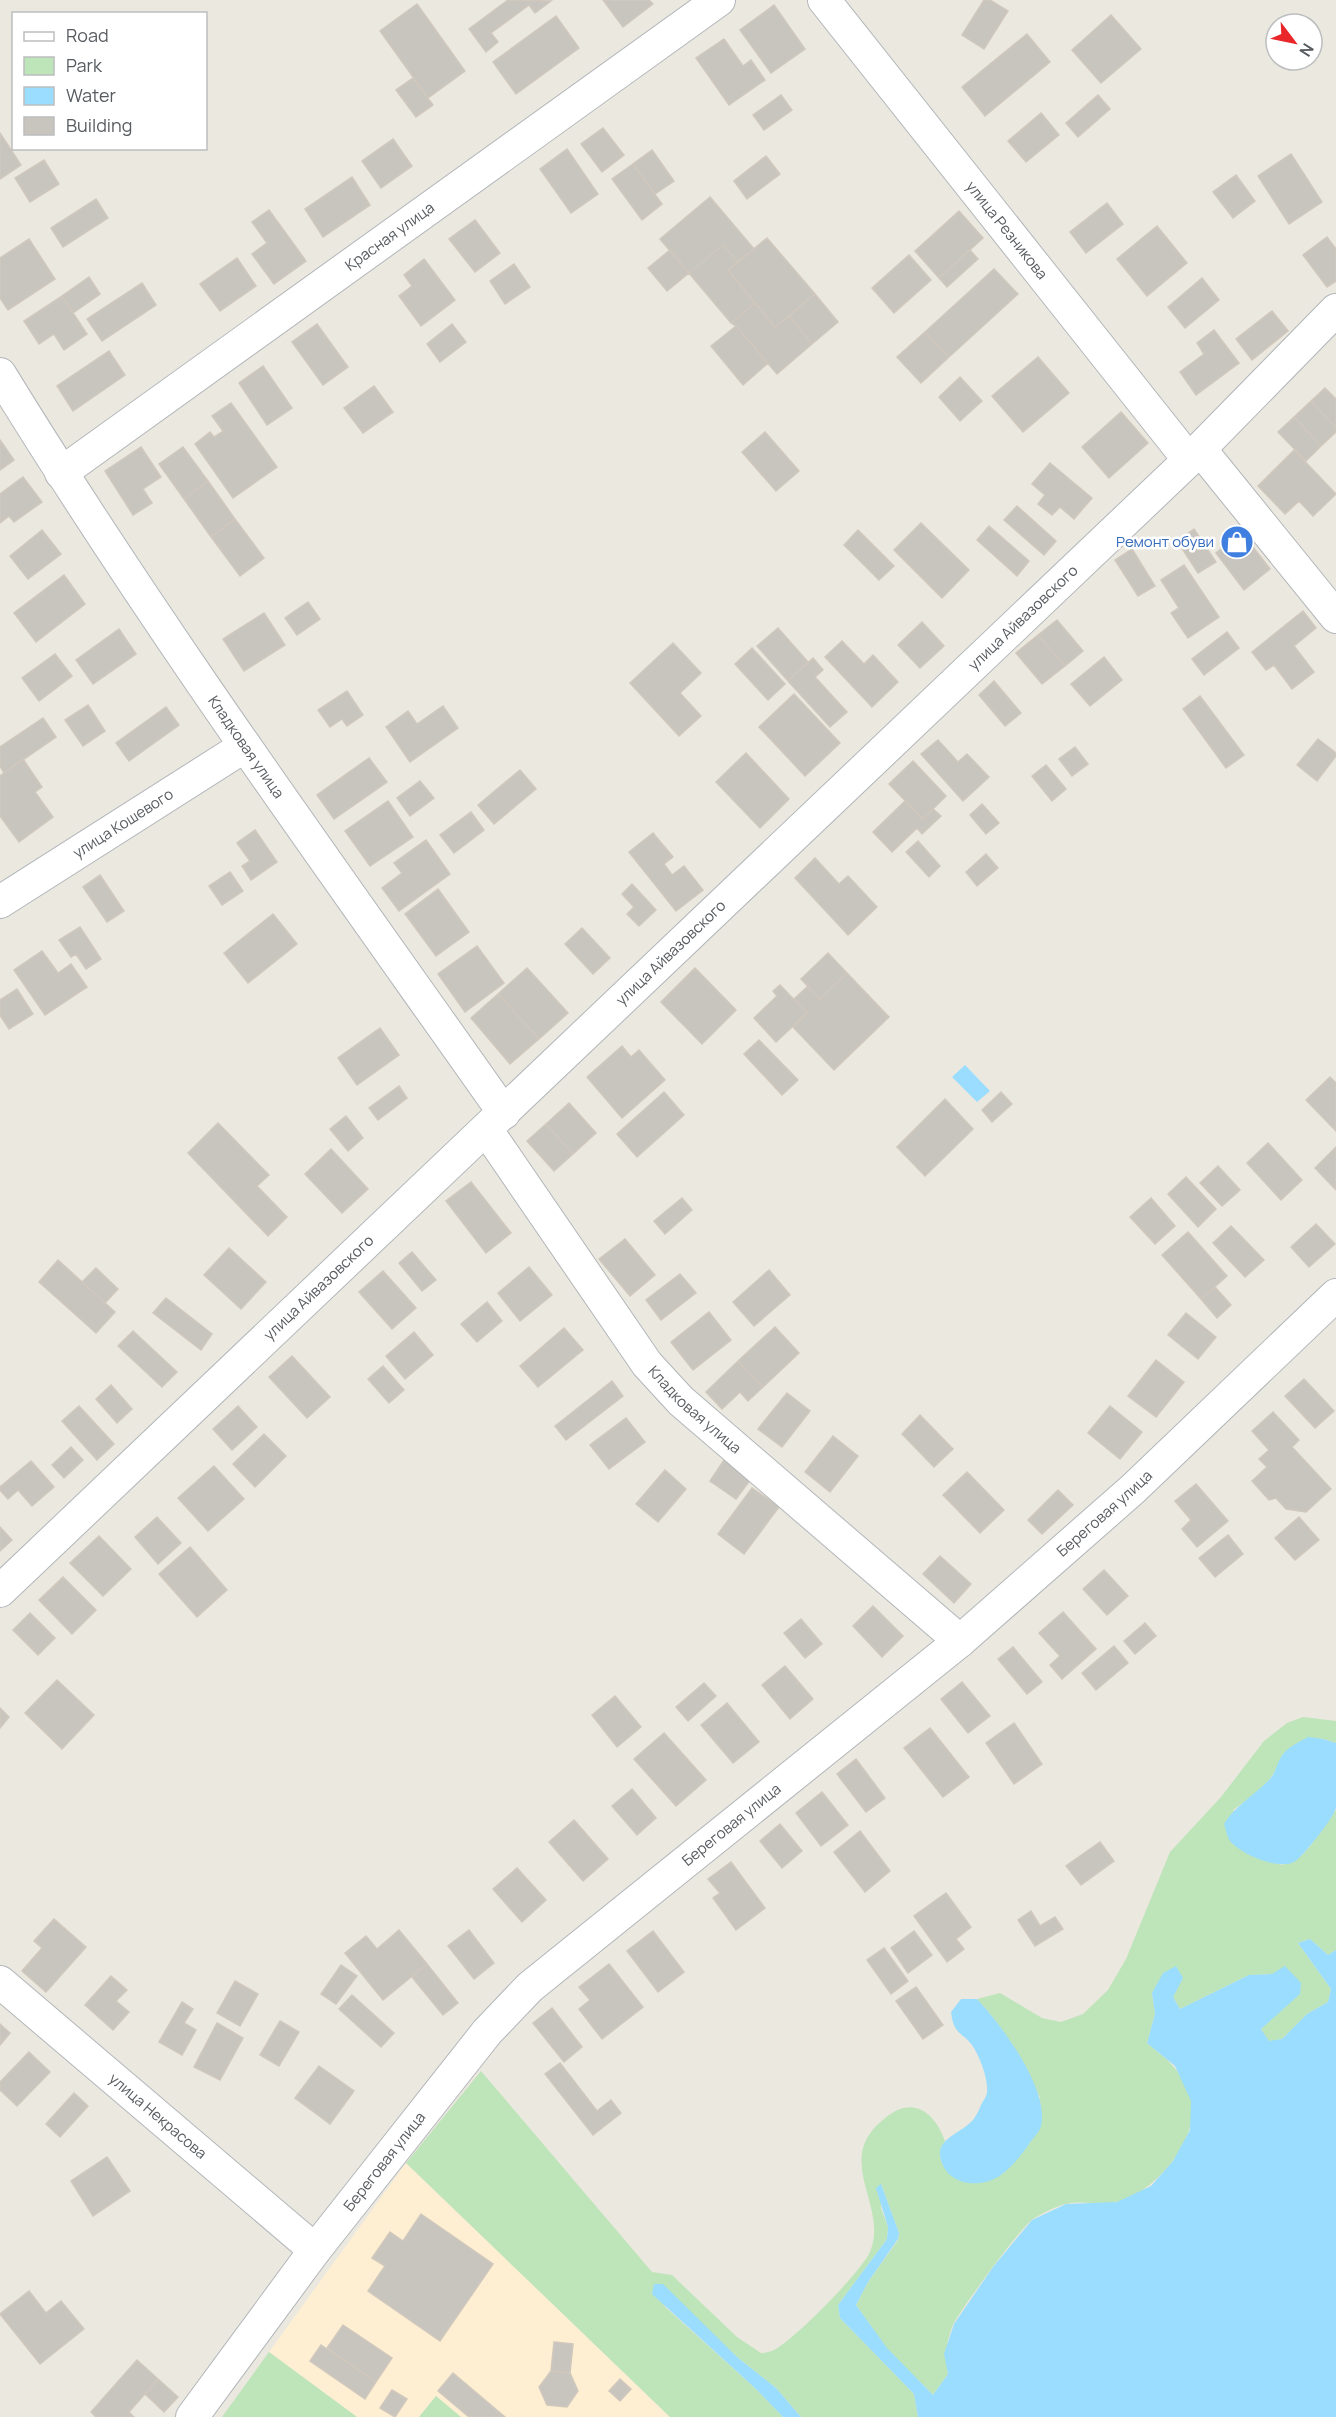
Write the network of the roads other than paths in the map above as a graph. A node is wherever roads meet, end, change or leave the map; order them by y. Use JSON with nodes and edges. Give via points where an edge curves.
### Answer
{"nodes":[{"id":1,"x":718,"y":0,"type":"edge"},
{"id":2,"x":824,"y":0,"type":"edge"},
{"id":3,"x":1336,"y":310,"type":"edge"},
{"id":4,"x":0,"y":374,"type":"edge"},
{"id":5,"x":1194,"y":454,"type":"junction"},
{"id":6,"x":61,"y":473,"type":"junction"},
{"id":7,"x":1336,"y":617,"type":"edge"},
{"id":8,"x":245,"y":746,"type":"junction"},
{"id":9,"x":0,"y":902,"type":"edge"},
{"id":10,"x":495,"y":1121,"type":"junction"},
{"id":11,"x":1336,"y":1295,"type":"edge"},
{"id":12,"x":0,"y":1591,"type":"edge"},
{"id":13,"x":960,"y":1641,"type":"junction"},
{"id":14,"x":0,"y":1982,"type":"edge"},
{"id":15,"x":315,"y":2250,"type":"junction"},
{"id":16,"x":192,"y":2417,"type":"edge"}],
"edges":[{"from":1,"to":6,"type":"street","name":"Красная улица"},
{"from":2,"to":5,"type":"street","name":"улица Резникова"},
{"from":3,"to":5,"type":"street","name":"улица Айвазовского"},
{"from":4,"to":6,"type":"street","name":"Кладковая улица"},
{"from":5,"to":7,"type":"street","name":"улица Резникова"},
{"from":5,"to":10,"type":"street","name":"улица Айвазовского"},
{"from":6,"to":8,"type":"street","name":"Кладковая улица"},
{"from":8,"to":9,"type":"street","name":"улица Кошевого"},
{"from":8,"to":10,"type":"street","name":"Кладковая улица"},
{"from":10,"to":12,"type":"street","name":"улица Айвазовского"},
{"from":10,"to":13,"type":"street","name":"Кладковая улица","via":[[647,1364],[681,1401]]},
{"from":11,"to":13,"type":"street","name":"Береговая улица","via":[[1133,1489]]},
{"from":13,"to":15,"type":"street","name":"Береговая улица","via":[[530,1987],[487,2032]]},
{"from":14,"to":15,"type":"street","name":"улица Некрасова"},
{"from":15,"to":16,"type":"street","name":"Береговая улица"}]}
